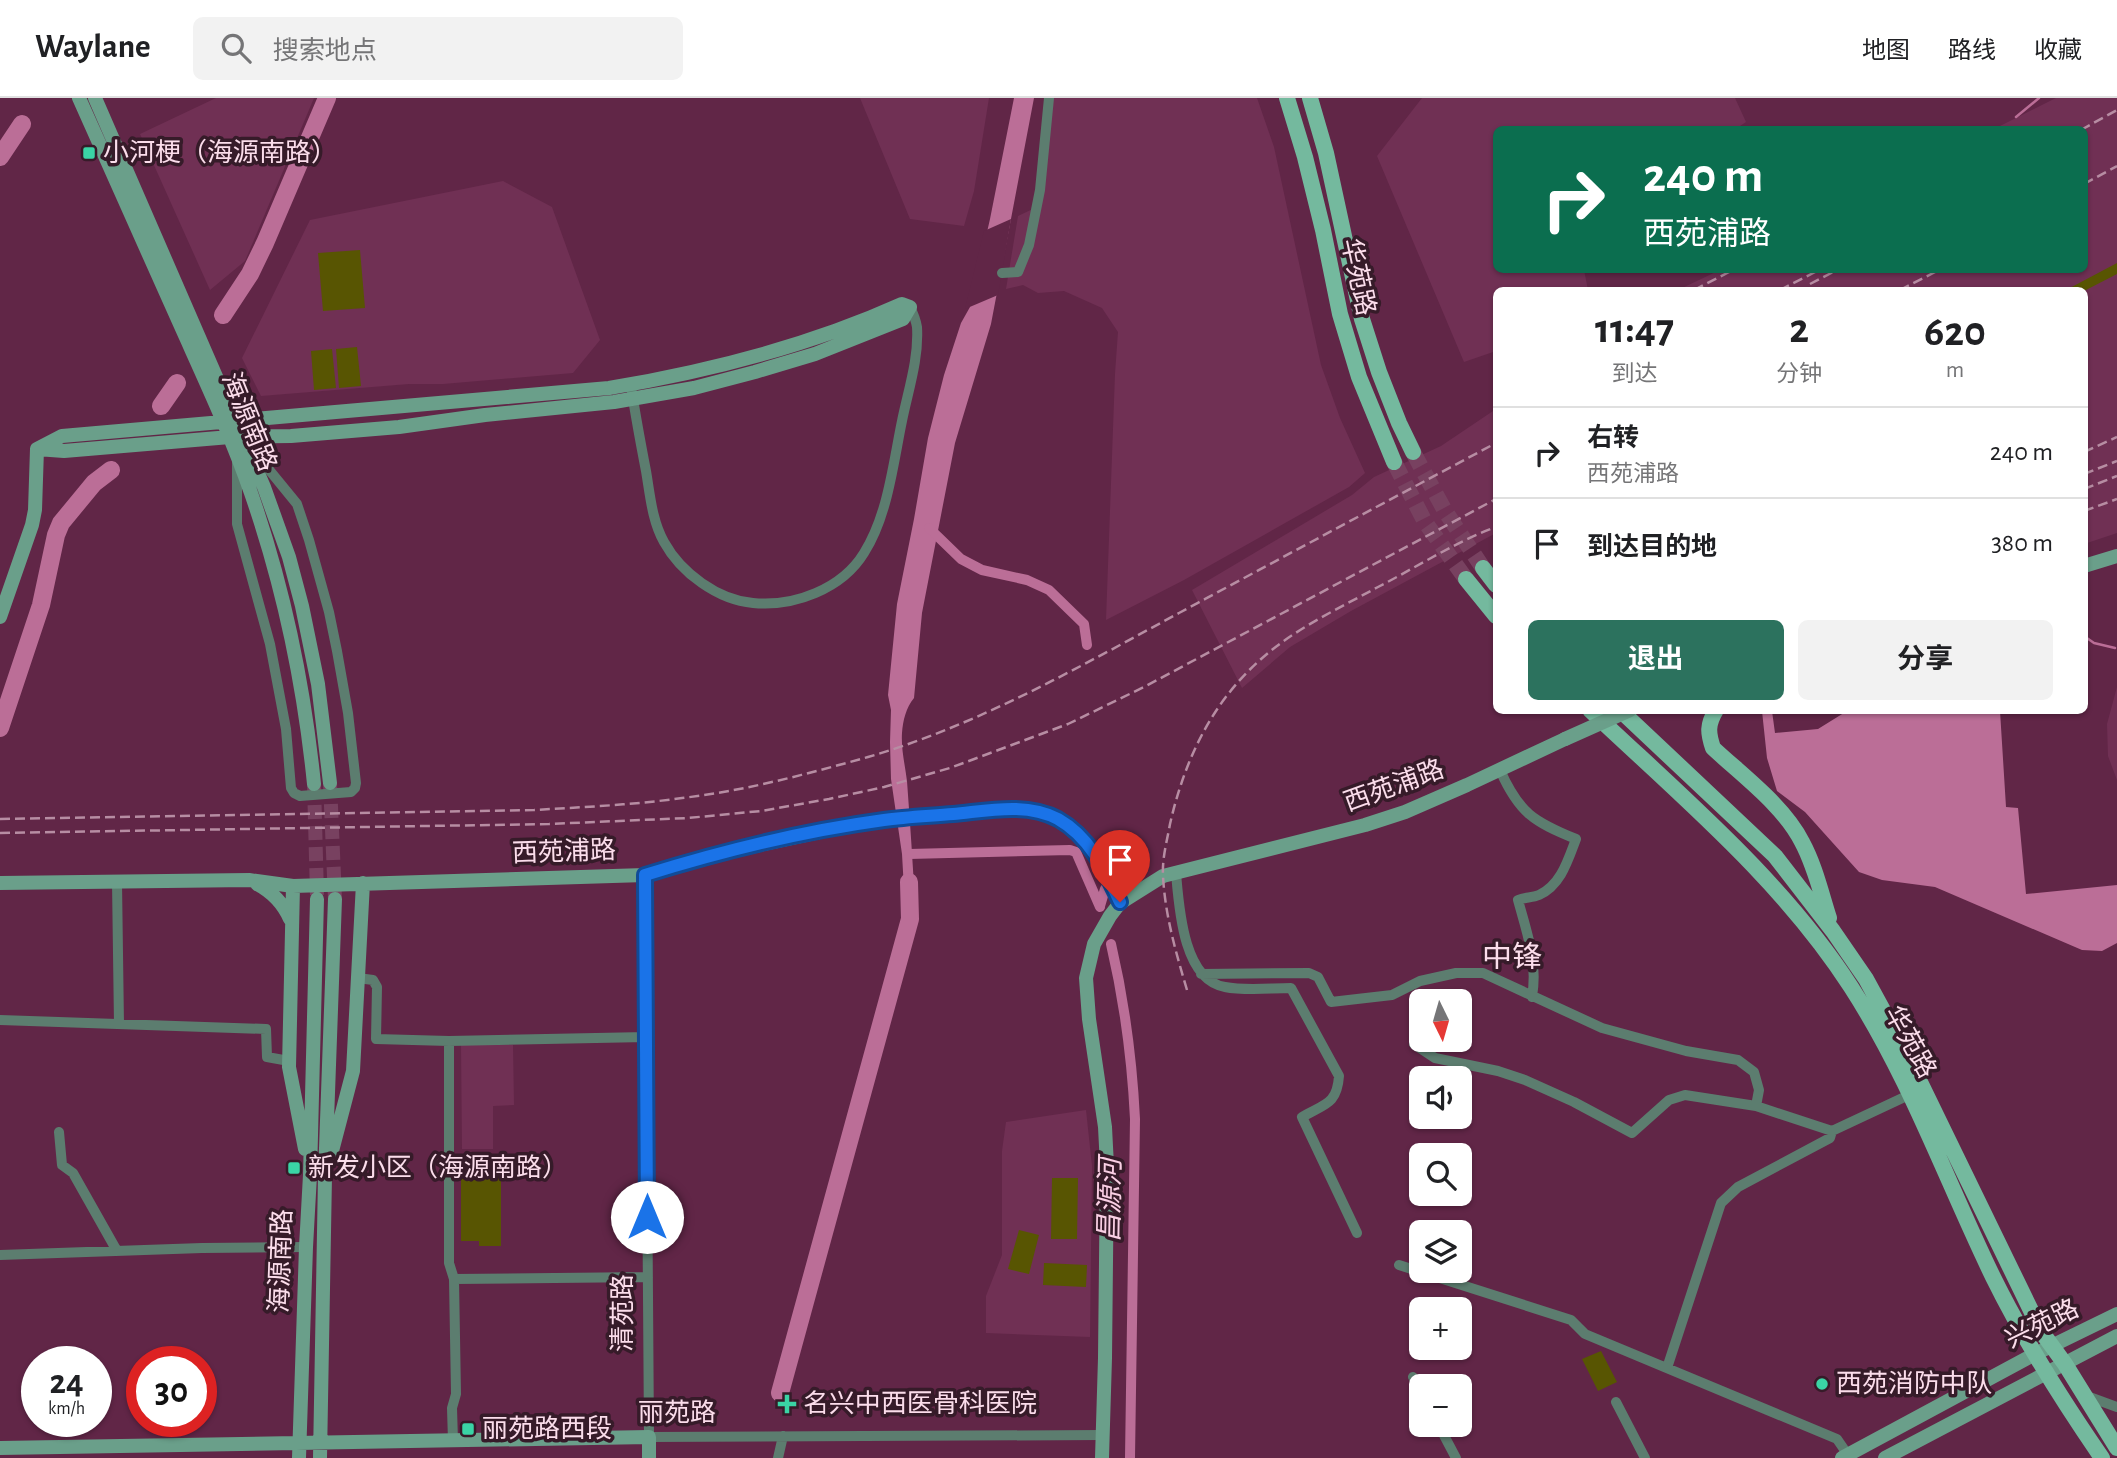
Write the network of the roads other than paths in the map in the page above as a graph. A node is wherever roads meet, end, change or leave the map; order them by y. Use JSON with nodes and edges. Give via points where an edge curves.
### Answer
{"nodes":[{"id":1,"x":79,"y":98,"type":"edge"},
{"id":2,"x":95,"y":98,"type":"edge"},
{"id":3,"x":1049,"y":98,"type":"edge"},
{"id":4,"x":1287,"y":98,"type":"edge"},
{"id":5,"x":1310,"y":98,"type":"edge"},
{"id":6,"x":1002,"y":273,"type":"dead end"},
{"id":7,"x":910,"y":307,"type":"joint"},
{"id":8,"x":632,"y":392,"type":"junction"},
{"id":9,"x":229,"y":421,"type":"junction"},
{"id":10,"x":236,"y":437,"type":"junction"},
{"id":11,"x":37,"y":449,"type":"junction"},
{"id":12,"x":1413,"y":452,"type":"tunnel mouth"},
{"id":13,"x":237,"y":456,"type":"junction"},
{"id":14,"x":1394,"y":462,"type":"tunnel mouth"},
{"id":15,"x":2117,"y":555,"type":"edge"},
{"id":16,"x":2088,"y":565,"type":"edge"},
{"id":17,"x":1483,"y":568,"type":"tunnel mouth"},
{"id":18,"x":1466,"y":579,"type":"tunnel mouth"},
{"id":19,"x":1493,"y":581,"type":"edge"},
{"id":20,"x":1493,"y":612,"type":"edge"},
{"id":21,"x":0,"y":617,"type":"edge"},
{"id":22,"x":1594,"y":714,"type":"edge"},
{"id":23,"x":1621,"y":714,"type":"edge"},
{"id":24,"x":1624,"y":714,"type":"edge"},
{"id":25,"x":1714,"y":714,"type":"edge"},
{"id":26,"x":1500,"y":770,"type":"junction"},
{"id":27,"x":330,"y":783,"type":"tunnel mouth"},
{"id":28,"x":314,"y":784,"type":"tunnel mouth"},
{"id":29,"x":1170,"y":874,"type":"junction"},
{"id":30,"x":645,"y":875,"type":"junction"},
{"id":31,"x":249,"y":880,"type":"junction"},
{"id":32,"x":117,"y":882,"type":"junction"},
{"id":33,"x":0,"y":883,"type":"edge"},
{"id":34,"x":363,"y":883,"type":"junction"},
{"id":35,"x":293,"y":886,"type":"junction"},
{"id":36,"x":317,"y":899,"type":"tunnel mouth"},
{"id":37,"x":335,"y":899,"type":"tunnel mouth"},
{"id":38,"x":1120,"y":902,"type":"junction"},
{"id":39,"x":292,"y":922,"type":"junction"},
{"id":40,"x":1833,"y":931,"type":"junction"},
{"id":41,"x":1201,"y":974,"type":"junction"},
{"id":42,"x":358,"y":978,"type":"junction"},
{"id":43,"x":1532,"y":996,"type":"junction"},
{"id":44,"x":0,"y":1020,"type":"edge"},
{"id":45,"x":119,"y":1024,"type":"junction"},
{"id":46,"x":646,"y":1037,"type":"junction"},
{"id":47,"x":449,"y":1041,"type":"junction"},
{"id":48,"x":1426,"y":1052,"type":"edge"},
{"id":49,"x":289,"y":1061,"type":"junction"},
{"id":50,"x":1911,"y":1094,"type":"junction"},
{"id":51,"x":1756,"y":1106,"type":"junction"},
{"id":52,"x":1832,"y":1130,"type":"junction"},
{"id":53,"x":59,"y":1132,"type":"dead end"},
{"id":54,"x":310,"y":1175,"type":"junction"},
{"id":55,"x":325,"y":1176,"type":"junction"},
{"id":56,"x":1357,"y":1233,"type":"dead end"},
{"id":57,"x":306,"y":1247,"type":"junction"},
{"id":58,"x":117,"y":1251,"type":"junction"},
{"id":59,"x":0,"y":1255,"type":"edge"},
{"id":60,"x":1399,"y":1265,"type":"dead end"},
{"id":61,"x":648,"y":1277,"type":"junction"},
{"id":62,"x":454,"y":1279,"type":"junction"},
{"id":63,"x":2117,"y":1314,"type":"edge"},
{"id":64,"x":2117,"y":1336,"type":"edge"},
{"id":65,"x":2053,"y":1346,"type":"junction"},
{"id":66,"x":2035,"y":1354,"type":"junction"},
{"id":67,"x":2064,"y":1364,"type":"junction"},
{"id":68,"x":1667,"y":1368,"type":"junction"},
{"id":69,"x":2047,"y":1373,"type":"junction"},
{"id":70,"x":2083,"y":1394,"type":"junction"},
{"id":71,"x":1616,"y":1402,"type":"dead end"},
{"id":72,"x":2117,"y":1407,"type":"edge"},
{"id":73,"x":1102,"y":1435,"type":"junction"},
{"id":74,"x":783,"y":1436,"type":"junction"},
{"id":75,"x":649,"y":1437,"type":"junction"},
{"id":76,"x":1445,"y":1437,"type":"edge"},
{"id":77,"x":453,"y":1441,"type":"junction"},
{"id":78,"x":0,"y":1448,"type":"edge"},
{"id":79,"x":2117,"y":1448,"type":"edge"},
{"id":80,"x":299,"y":1451,"type":"edge"},
{"id":81,"x":320,"y":1451,"type":"edge"},
{"id":82,"x":1845,"y":1456,"type":"edge"},
{"id":83,"x":649,"y":1458,"type":"edge"},
{"id":84,"x":778,"y":1458,"type":"edge"},
{"id":85,"x":1102,"y":1458,"type":"edge"},
{"id":86,"x":1456,"y":1458,"type":"edge"},
{"id":87,"x":1645,"y":1458,"type":"edge"},
{"id":88,"x":1885,"y":1458,"type":"edge"},
{"id":89,"x":2102,"y":1458,"type":"edge"}],
"edges":[{"from":1,"to":9,"type":"street","name":"海源南路"},
{"from":2,"to":9,"type":"street","name":"海源南路"},
{"from":3,"to":6,"type":"street","via":[[1029,245],[1018,272]]},
{"from":4,"to":14,"type":"main road","name":"华苑路","via":[[1323,230],[1340,314],[1359,377]]},
{"from":5,"to":12,"type":"main road","name":"华苑路","via":[[1362,319]]},
{"from":7,"to":8,"type":"street","via":[[903,319],[815,354],[724,380]]},
{"from":7,"to":8,"type":"street","via":[[917,325],[915,358],[876,532],[852,568],[801,598],[777,603],[734,599],[695,578],[678,562],[654,518]]},
{"from":8,"to":9,"type":"street"},
{"from":8,"to":10,"type":"street","via":[[399,426]]},
{"from":9,"to":10,"type":"street","name":"海源南路"},
{"from":9,"to":11,"type":"street","via":[[62,436]]},
{"from":10,"to":11,"type":"street","via":[[64,451]]},
{"from":10,"to":13,"type":"street","name":"海源南路"},
{"from":10,"to":13,"type":"street","via":[[297,504],[309,540],[345,693],[356,783],[351,792],[300,796],[291,788],[286,729],[270,644],[237,524]]},
{"from":10,"to":27,"type":"street","name":"海源南路","via":[[277,524],[302,606],[318,684]]},
{"from":11,"to":21,"type":"street","via":[[32,525]]},
{"from":13,"to":28,"type":"street","name":"海源南路","via":[[284,604],[302,686]]},
{"from":15,"to":16,"type":"street"},
{"from":17,"to":19,"type":"main road"},
{"from":18,"to":20,"type":"main road"},
{"from":22,"to":50,"type":"main road","name":"华苑路","via":[[1758,869],[1815,937],[1852,988]]},
{"from":23,"to":26,"type":"street","name":"西苑浦路","bridge":true},
{"from":24,"to":40,"type":"main road","name":"华苑路","via":[[1775,856]]},
{"from":25,"to":40,"type":"main road","via":[[1708,732],[1713,748],[1785,816],[1801,840]]},
{"from":26,"to":29,"type":"street","name":"西苑浦路","via":[[1365,825]]},
{"from":26,"to":43,"type":"street","via":[[1520,806],[1544,826],[1576,839],[1552,887],[1517,901],[1533,952]]},
{"from":29,"to":38,"type":"street","name":"西苑浦路"},
{"from":29,"to":41,"type":"street","via":[[1193,963]]},
{"from":30,"to":34,"type":"street","name":"西苑浦路"},
{"from":30,"to":38,"type":"street","name":"西苑浦路","via":[[848,825],[1013,808],[1056,818],[1076,831],[1090,846]]},
{"from":30,"to":46,"type":"street","name":"清苑路"},
{"from":31,"to":32,"type":"street","name":"西苑浦路"},
{"from":31,"to":35,"type":"street","name":"西苑浦路"},
{"from":31,"to":39,"type":"street","via":[[274,895]]},
{"from":32,"to":33,"type":"street","name":"西苑浦路"},
{"from":32,"to":45,"type":"street"},
{"from":34,"to":35,"type":"street","name":"西苑浦路"},
{"from":34,"to":42,"type":"street"},
{"from":35,"to":39,"type":"street"},
{"from":36,"to":54,"type":"street","name":"海源南路"},
{"from":37,"to":55,"type":"street","name":"海源南路"},
{"from":38,"to":73,"type":"street","via":[[1094,944],[1086,978],[1107,1166]]},
{"from":39,"to":49,"type":"street"},
{"from":40,"to":65,"type":"main road","name":"华苑路","via":[[1903,1047],[2010,1270]]},
{"from":41,"to":43,"type":"street","via":[[1309,973],[1318,977],[1331,1002],[1392,995],[1420,981],[1456,973],[1483,973]]},
{"from":41,"to":56,"type":"street","via":[[1223,987],[1292,988],[1339,1076],[1334,1099],[1302,1117]]},
{"from":42,"to":47,"type":"street","via":[[373,980],[377,987],[376,1040]]},
{"from":42,"to":55,"type":"street","via":[[352,1071]]},
{"from":43,"to":51,"type":"street","via":[[1602,1028],[1738,1060],[1754,1072],[1759,1090]]},
{"from":44,"to":45,"type":"street"},
{"from":45,"to":49,"type":"street","via":[[266,1029],[267,1056]]},
{"from":46,"to":47,"type":"street"},
{"from":46,"to":61,"type":"street","name":"清苑路"},
{"from":47,"to":62,"type":"street","via":[[450,1263]]},
{"from":48,"to":51,"type":"street","via":[[1525,1080],[1632,1133],[1669,1100],[1685,1095]]},
{"from":49,"to":54,"type":"street"},
{"from":50,"to":52,"type":"street"},
{"from":50,"to":66,"type":"main road","name":"华苑路","via":[[1993,1277]]},
{"from":51,"to":52,"type":"street"},
{"from":52,"to":68,"type":"street","via":[[1830,1138],[1738,1187],[1721,1203]]},
{"from":53,"to":58,"type":"street","via":[[62,1165],[73,1173]]},
{"from":54,"to":57,"type":"street","name":"海源南路"},
{"from":55,"to":81,"type":"street","name":"海源南路"},
{"from":57,"to":58,"type":"street"},
{"from":57,"to":80,"type":"street","name":"海源南路"},
{"from":58,"to":59,"type":"street"},
{"from":60,"to":68,"type":"street","via":[[1571,1320],[1585,1334]]},
{"from":61,"to":62,"type":"street"},
{"from":61,"to":75,"type":"street","name":"清苑路"},
{"from":62,"to":77,"type":"street"},
{"from":63,"to":65,"type":"street","name":"兴苑路"},
{"from":64,"to":67,"type":"street","name":"兴苑路"},
{"from":65,"to":66,"type":"street","name":"兴苑路"},
{"from":65,"to":67,"type":"main road","name":"华苑路"},
{"from":66,"to":69,"type":"main road","name":"华苑路"},
{"from":66,"to":82,"type":"street","name":"兴苑路"},
{"from":67,"to":69,"type":"street","name":"兴苑路"},
{"from":67,"to":70,"type":"main road","name":"华苑路"},
{"from":68,"to":82,"type":"street","via":[[1837,1439]]},
{"from":69,"to":88,"type":"street","name":"兴苑路"},
{"from":69,"to":89,"type":"main road","name":"华苑路"},
{"from":70,"to":72,"type":"street"},
{"from":70,"to":79,"type":"main road","name":"华苑路"},
{"from":71,"to":87,"type":"street"},
{"from":73,"to":74,"type":"street","name":"丽苑路"},
{"from":73,"to":85,"type":"street"},
{"from":74,"to":75,"type":"street","name":"丽苑路"},
{"from":74,"to":84,"type":"street"},
{"from":75,"to":77,"type":"street","name":"丽苑路"},
{"from":75,"to":83,"type":"street","name":"清苑路"},
{"from":76,"to":86,"type":"street"},
{"from":77,"to":81,"type":"street","name":"丽苑路"},
{"from":78,"to":80,"type":"street","name":"丽苑路"},
{"from":80,"to":81,"type":"street","name":"丽苑路"}]}
